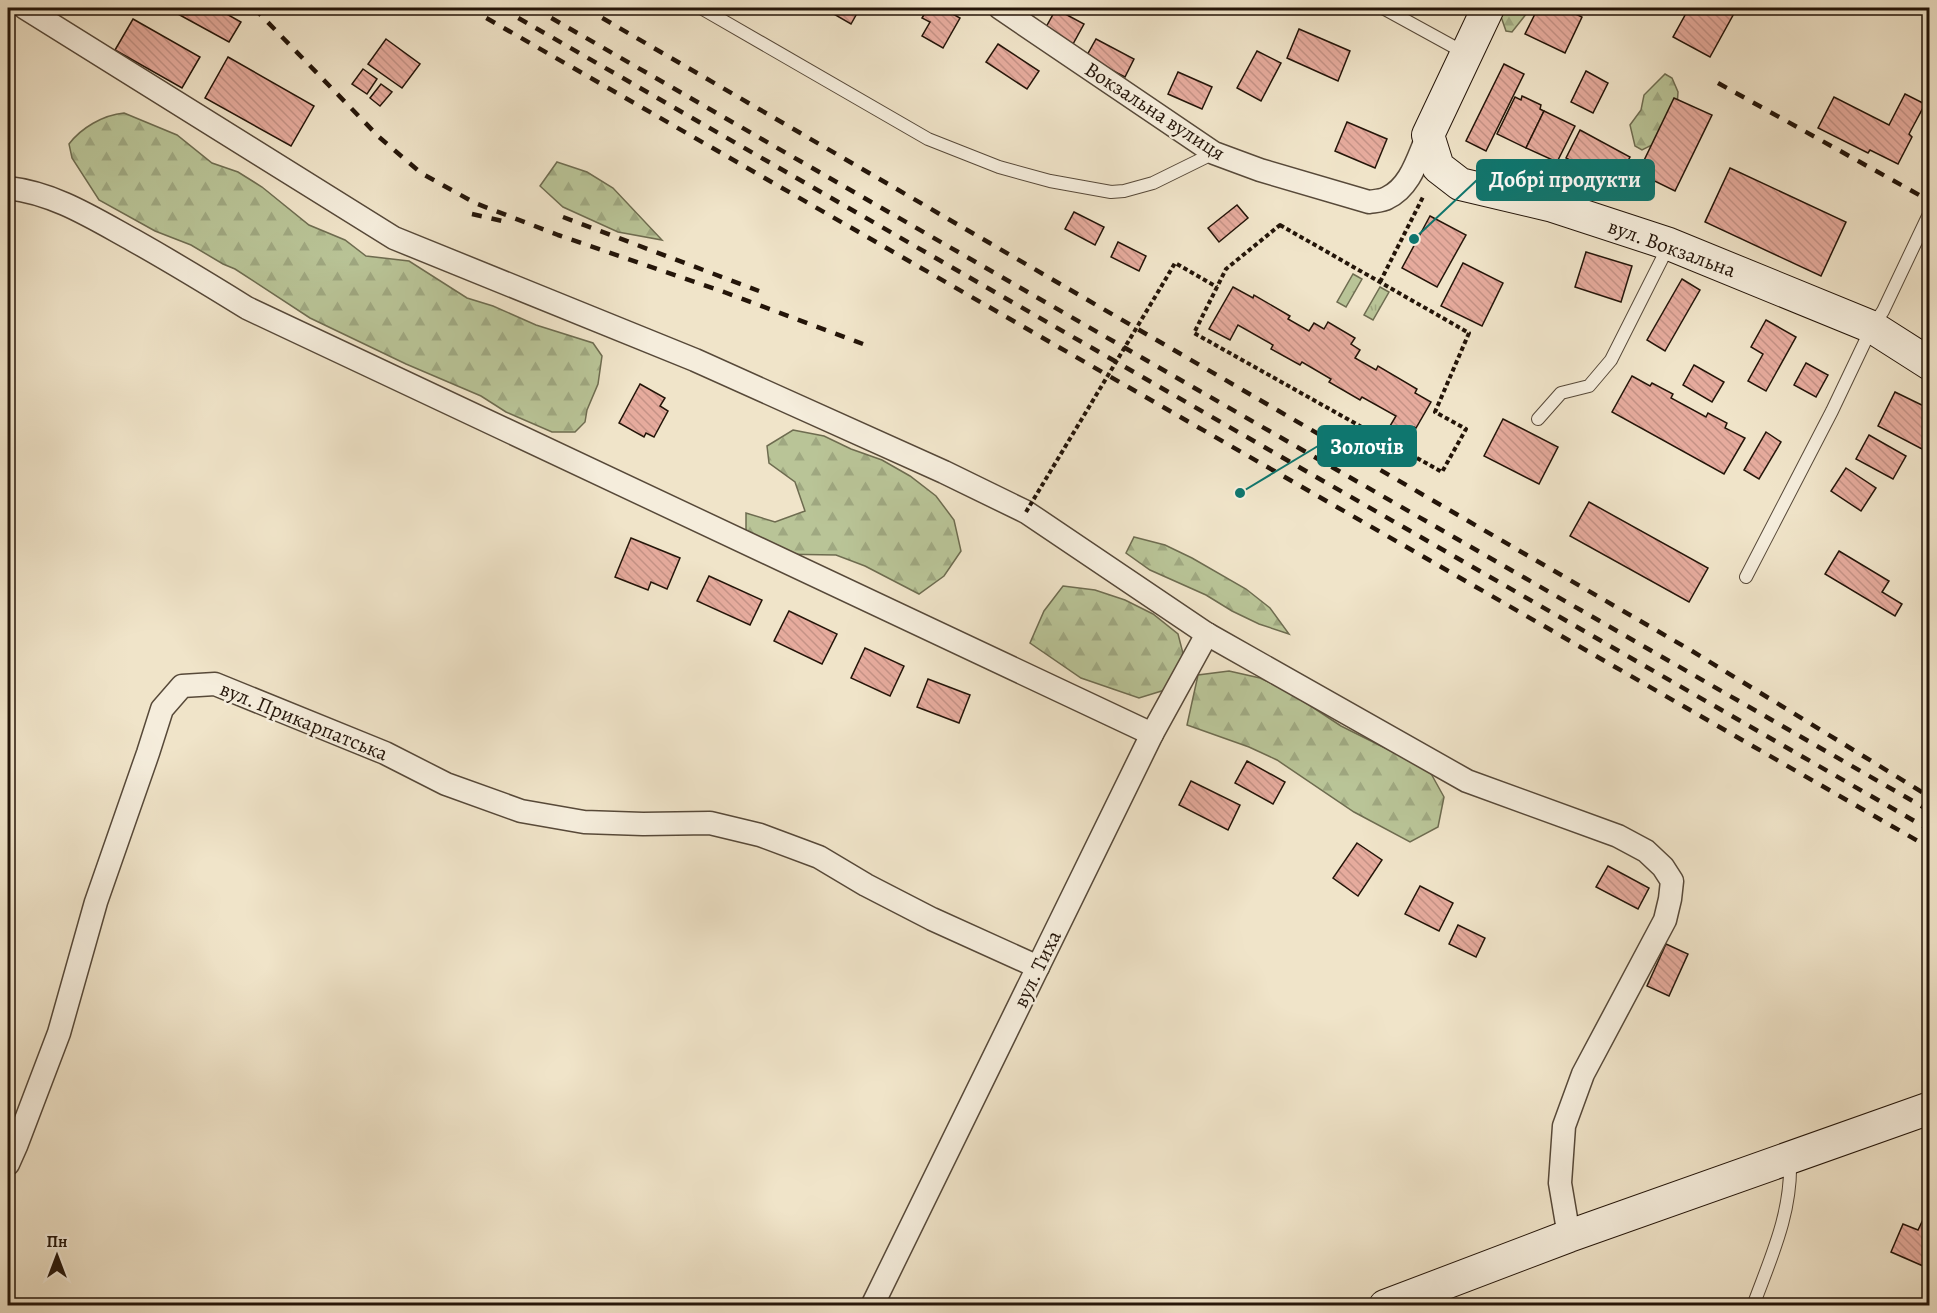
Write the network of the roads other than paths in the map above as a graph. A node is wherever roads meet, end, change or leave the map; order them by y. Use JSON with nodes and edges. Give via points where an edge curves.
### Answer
{"nodes":[{"id":1,"x":25,"y":8,"type":"edge"},
{"id":2,"x":701,"y":8,"type":"edge"},
{"id":3,"x":1000,"y":8,"type":"edge"},
{"id":4,"x":1383,"y":8,"type":"edge"},
{"id":5,"x":1488,"y":8,"type":"edge"},
{"id":6,"x":1465,"y":53,"type":"junction"},
{"id":7,"x":1428,"y":135,"type":"junction"},
{"id":8,"x":1214,"y":153,"type":"junction"},
{"id":9,"x":8,"y":188,"type":"edge"},
{"id":10,"x":1929,"y":212,"type":"edge"},
{"id":11,"x":1669,"y":244,"type":"junction"},
{"id":12,"x":1872,"y":327,"type":"junction"},
{"id":13,"x":1929,"y":364,"type":"edge"},
{"id":14,"x":1538,"y":419,"type":"dead end"},
{"id":15,"x":1746,"y":577,"type":"dead end"},
{"id":16,"x":1207,"y":634,"type":"junction"},
{"id":17,"x":1152,"y":734,"type":"junction"},
{"id":18,"x":1038,"y":967,"type":"junction"},
{"id":19,"x":1929,"y":1108,"type":"edge"},
{"id":20,"x":1790,"y":1159,"type":"junction"},
{"id":21,"x":8,"y":1164,"type":"edge"},
{"id":22,"x":1569,"y":1236,"type":"junction"},
{"id":23,"x":872,"y":1305,"type":"edge"},
{"id":24,"x":1384,"y":1305,"type":"edge"},
{"id":25,"x":1753,"y":1305,"type":"edge"}],
"edges":[{"from":1,"to":16,"type":"street","via":[[394,238],[695,360],[944,472],[1026,512]]},
{"from":2,"to":8,"type":"lane","via":[[928,139],[999,167],[1050,181],[1124,192],[1153,183]]},
{"from":3,"to":8,"type":"street","name":"Вокзальна вулиця"},
{"from":4,"to":6,"type":"lane"},
{"from":5,"to":6,"type":"street"},
{"from":6,"to":7,"type":"street"},
{"from":7,"to":8,"type":"street","name":"Вокзальна вулиця","via":[[1400,190],[1386,199],[1369,202]]},
{"from":7,"to":11,"type":"street","name":"вул. Вокзальна","via":[[1438,167],[1460,184],[1553,206]]},
{"from":9,"to":17,"type":"street","via":[[62,201],[248,308]]},
{"from":10,"to":12,"type":"lane"},
{"from":11,"to":12,"type":"street","name":"вул. Вокзальна"},
{"from":11,"to":14,"type":"lane","via":[[1611,360],[1590,386],[1561,393]]},
{"from":12,"to":13,"type":"street","name":"вул. Вокзальна"},
{"from":12,"to":15,"type":"lane"},
{"from":16,"to":17,"type":"street","name":"вул. Тиха"},
{"from":16,"to":22,"type":"street","via":[[1467,781],[1646,850],[1672,881],[1665,920],[1583,1074],[1564,1126],[1560,1183]]},
{"from":17,"to":18,"type":"street","name":"вул. Тиха"},
{"from":18,"to":21,"type":"street","name":"вул. Прикарпатська","via":[[932,919],[819,857],[760,835],[710,823],[584,822],[521,811],[446,784],[385,753],[215,684],[182,686],[162,709],[96,902],[59,1033]]},
{"from":18,"to":23,"type":"street","name":"вул. Тиха"},
{"from":19,"to":20,"type":"street"},
{"from":20,"to":22,"type":"street"},
{"from":20,"to":25,"type":"lane","via":[[1785,1220]]},
{"from":22,"to":24,"type":"street"}]}
